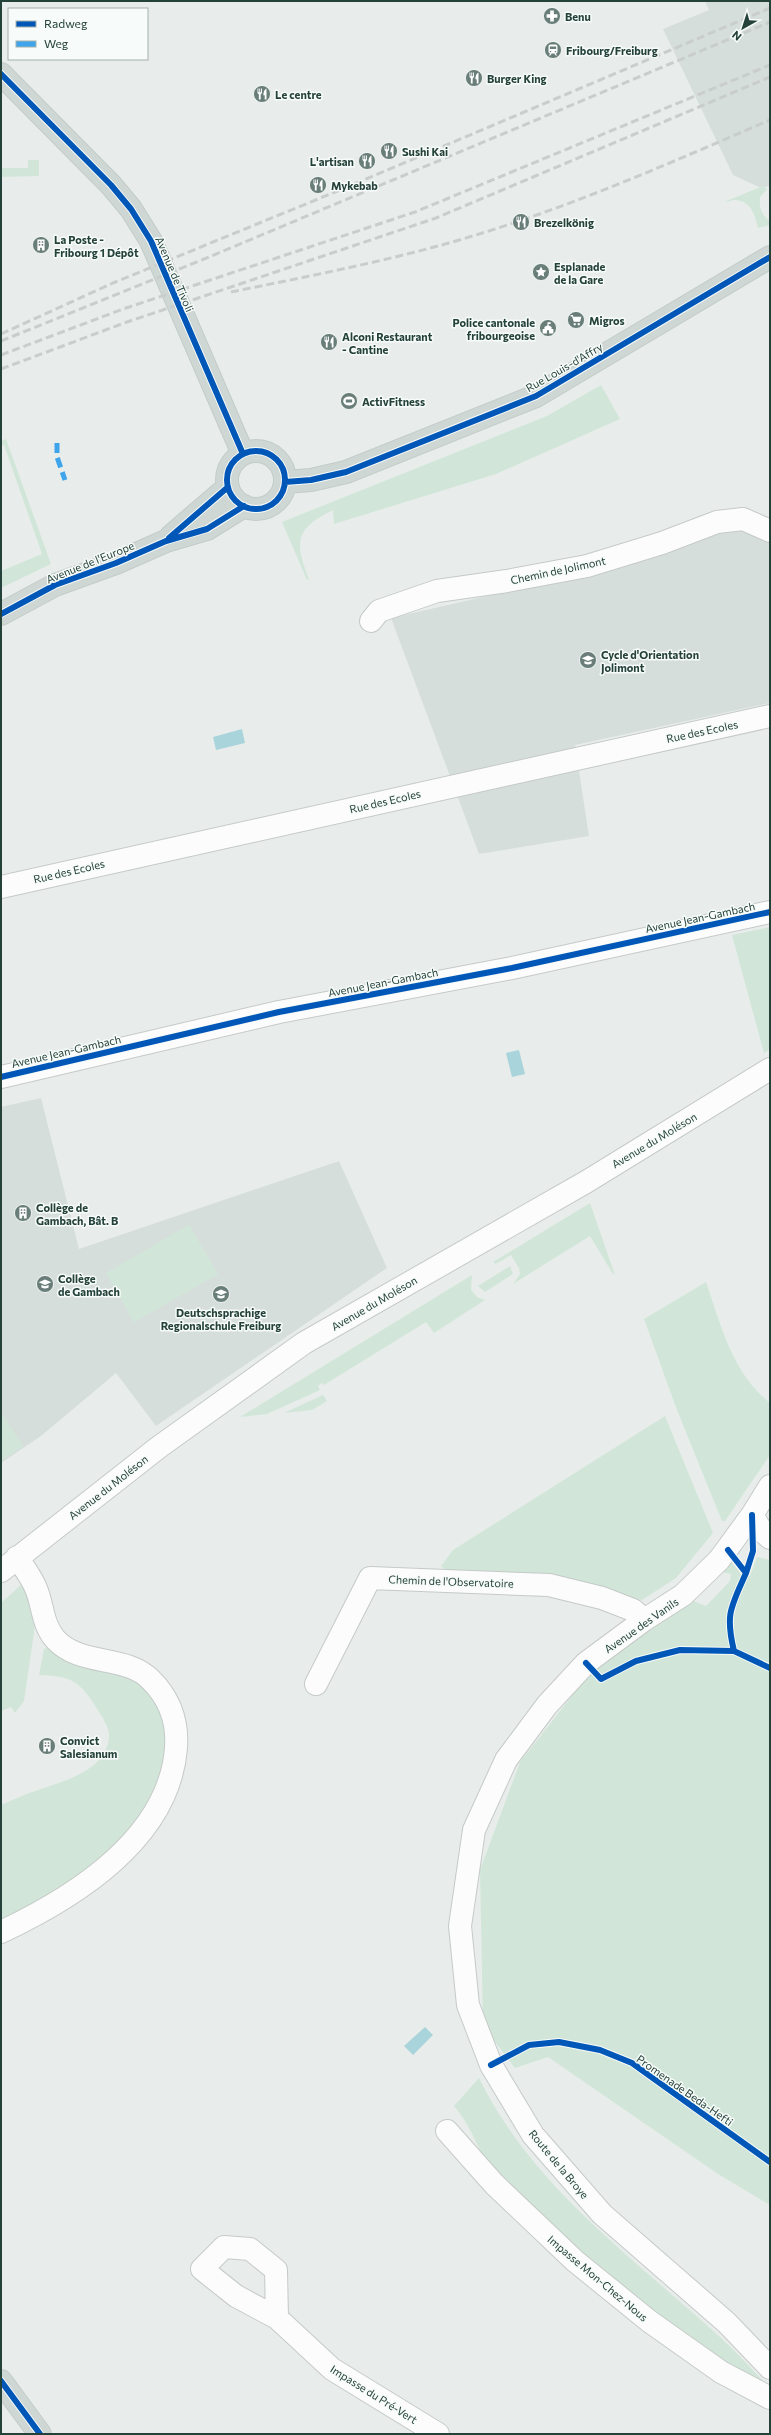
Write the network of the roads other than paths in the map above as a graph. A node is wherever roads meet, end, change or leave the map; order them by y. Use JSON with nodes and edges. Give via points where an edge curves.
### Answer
{"nodes":[{"id":1,"x":1,"y":74,"type":"edge"},
{"id":2,"x":770,"y":257,"type":"edge"},
{"id":3,"x":243,"y":454,"type":"junction"},
{"id":4,"x":285,"y":482,"type":"junction"},
{"id":5,"x":228,"y":487,"type":"junction"},
{"id":6,"x":244,"y":506,"type":"junction"},
{"id":7,"x":770,"y":531,"type":"edge"},
{"id":8,"x":166,"y":540,"type":"junction"},
{"id":9,"x":1,"y":614,"type":"edge"},
{"id":10,"x":370,"y":621,"type":"dead end"},
{"id":11,"x":770,"y":716,"type":"edge"},
{"id":12,"x":1,"y":887,"type":"edge"},
{"id":13,"x":770,"y":912,"type":"edge"},
{"id":14,"x":770,"y":1069,"type":"edge"},
{"id":15,"x":1,"y":1077,"type":"edge"},
{"id":16,"x":770,"y":1486,"type":"edge"},
{"id":17,"x":752,"y":1516,"type":"junction"},
{"id":18,"x":770,"y":1538,"type":"edge"},
{"id":19,"x":9,"y":1564,"type":"edge"},
{"id":20,"x":644,"y":1620,"type":"junction"},
{"id":21,"x":316,"y":1684,"type":"dead end"},
{"id":22,"x":506,"y":1760,"type":"joint"},
{"id":23,"x":1,"y":1932,"type":"edge"},
{"id":24,"x":447,"y":2131,"type":"dead end"},
{"id":25,"x":278,"y":2318,"type":"dead end"},
{"id":26,"x":770,"y":2368,"type":"edge"},
{"id":27,"x":6,"y":2390,"type":"edge"},
{"id":28,"x":770,"y":2398,"type":"edge"},
{"id":29,"x":28,"y":2434,"type":"edge"},
{"id":30,"x":40,"y":2434,"type":"edge"},
{"id":31,"x":438,"y":2434,"type":"edge"}],
"edges":[{"from":1,"to":3,"type":"main road","name":"Avenue de Tivoli","via":[[131,209],[151,241]]},
{"from":2,"to":4,"type":"main road","name":"Rue Louis-d'Affry","via":[[536,396],[346,472],[311,480]]},
{"from":3,"to":4,"type":"main road","via":[[257,451],[272,456],[282,467]]},
{"from":3,"to":5,"type":"main road","via":[[230,468]]},
{"from":4,"to":6,"type":"main road","via":[[281,495],[271,505],[258,509]]},
{"from":5,"to":6,"type":"main road","via":[[235,500]]},
{"from":5,"to":8,"type":"main road","name":"Avenue de l'Europe"},
{"from":6,"to":8,"type":"main road","name":"Avenue de l'Europe","via":[[206,529]]},
{"from":7,"to":10,"type":"street","name":"Chemin de Jolimont","via":[[743,519],[717,522],[662,543],[587,566],[437,591],[379,611]]},
{"from":8,"to":9,"type":"main road","name":"Avenue de l'Europe","via":[[116,563],[55,586]]},
{"from":11,"to":12,"type":"street","name":"Rue des Ecoles"},
{"from":13,"to":15,"type":"street","name":"Avenue Jean-Gambach","via":[[512,968],[279,1012]]},
{"from":14,"to":19,"type":"street","name":"Avenue du Moléson","via":[[586,1182],[304,1343],[159,1447]]},
{"from":16,"to":17,"type":"street","name":"Avenue des Vanils"},
{"from":17,"to":18,"type":"street"},
{"from":17,"to":20,"type":"street","name":"Avenue des Vanils","via":[[719,1560],[683,1595]]},
{"from":19,"to":23,"type":"street","via":[[37,1591],[44,1619],[55,1639],[69,1650],[88,1658],[131,1668],[149,1678],[163,1692],[177,1730],[175,1760],[168,1788],[152,1820],[87,1883],[52,1908]]},
{"from":20,"to":21,"type":"street","name":"Chemin de l'Observatoire","via":[[633,1610],[602,1598],[549,1585],[370,1578]]},
{"from":20,"to":22,"type":"street","name":"Avenue des Vanils","via":[[586,1663],[547,1705]]},
{"from":22,"to":26,"type":"street","name":"Route de la Broye","via":[[474,1830],[460,1926],[468,2005],[491,2065],[533,2135],[602,2214],[727,2323]]},
{"from":24,"to":28,"type":"street","name":"Impasse Mon-Chez-Nous","via":[[494,2184],[575,2261],[649,2321],[715,2368]]},
{"from":25,"to":31,"type":"street","name":"Impasse du Pré-Vert","via":[[332,2369]]},
{"from":27,"to":29,"type":"main road"},
{"from":27,"to":30,"type":"main road"}]}
